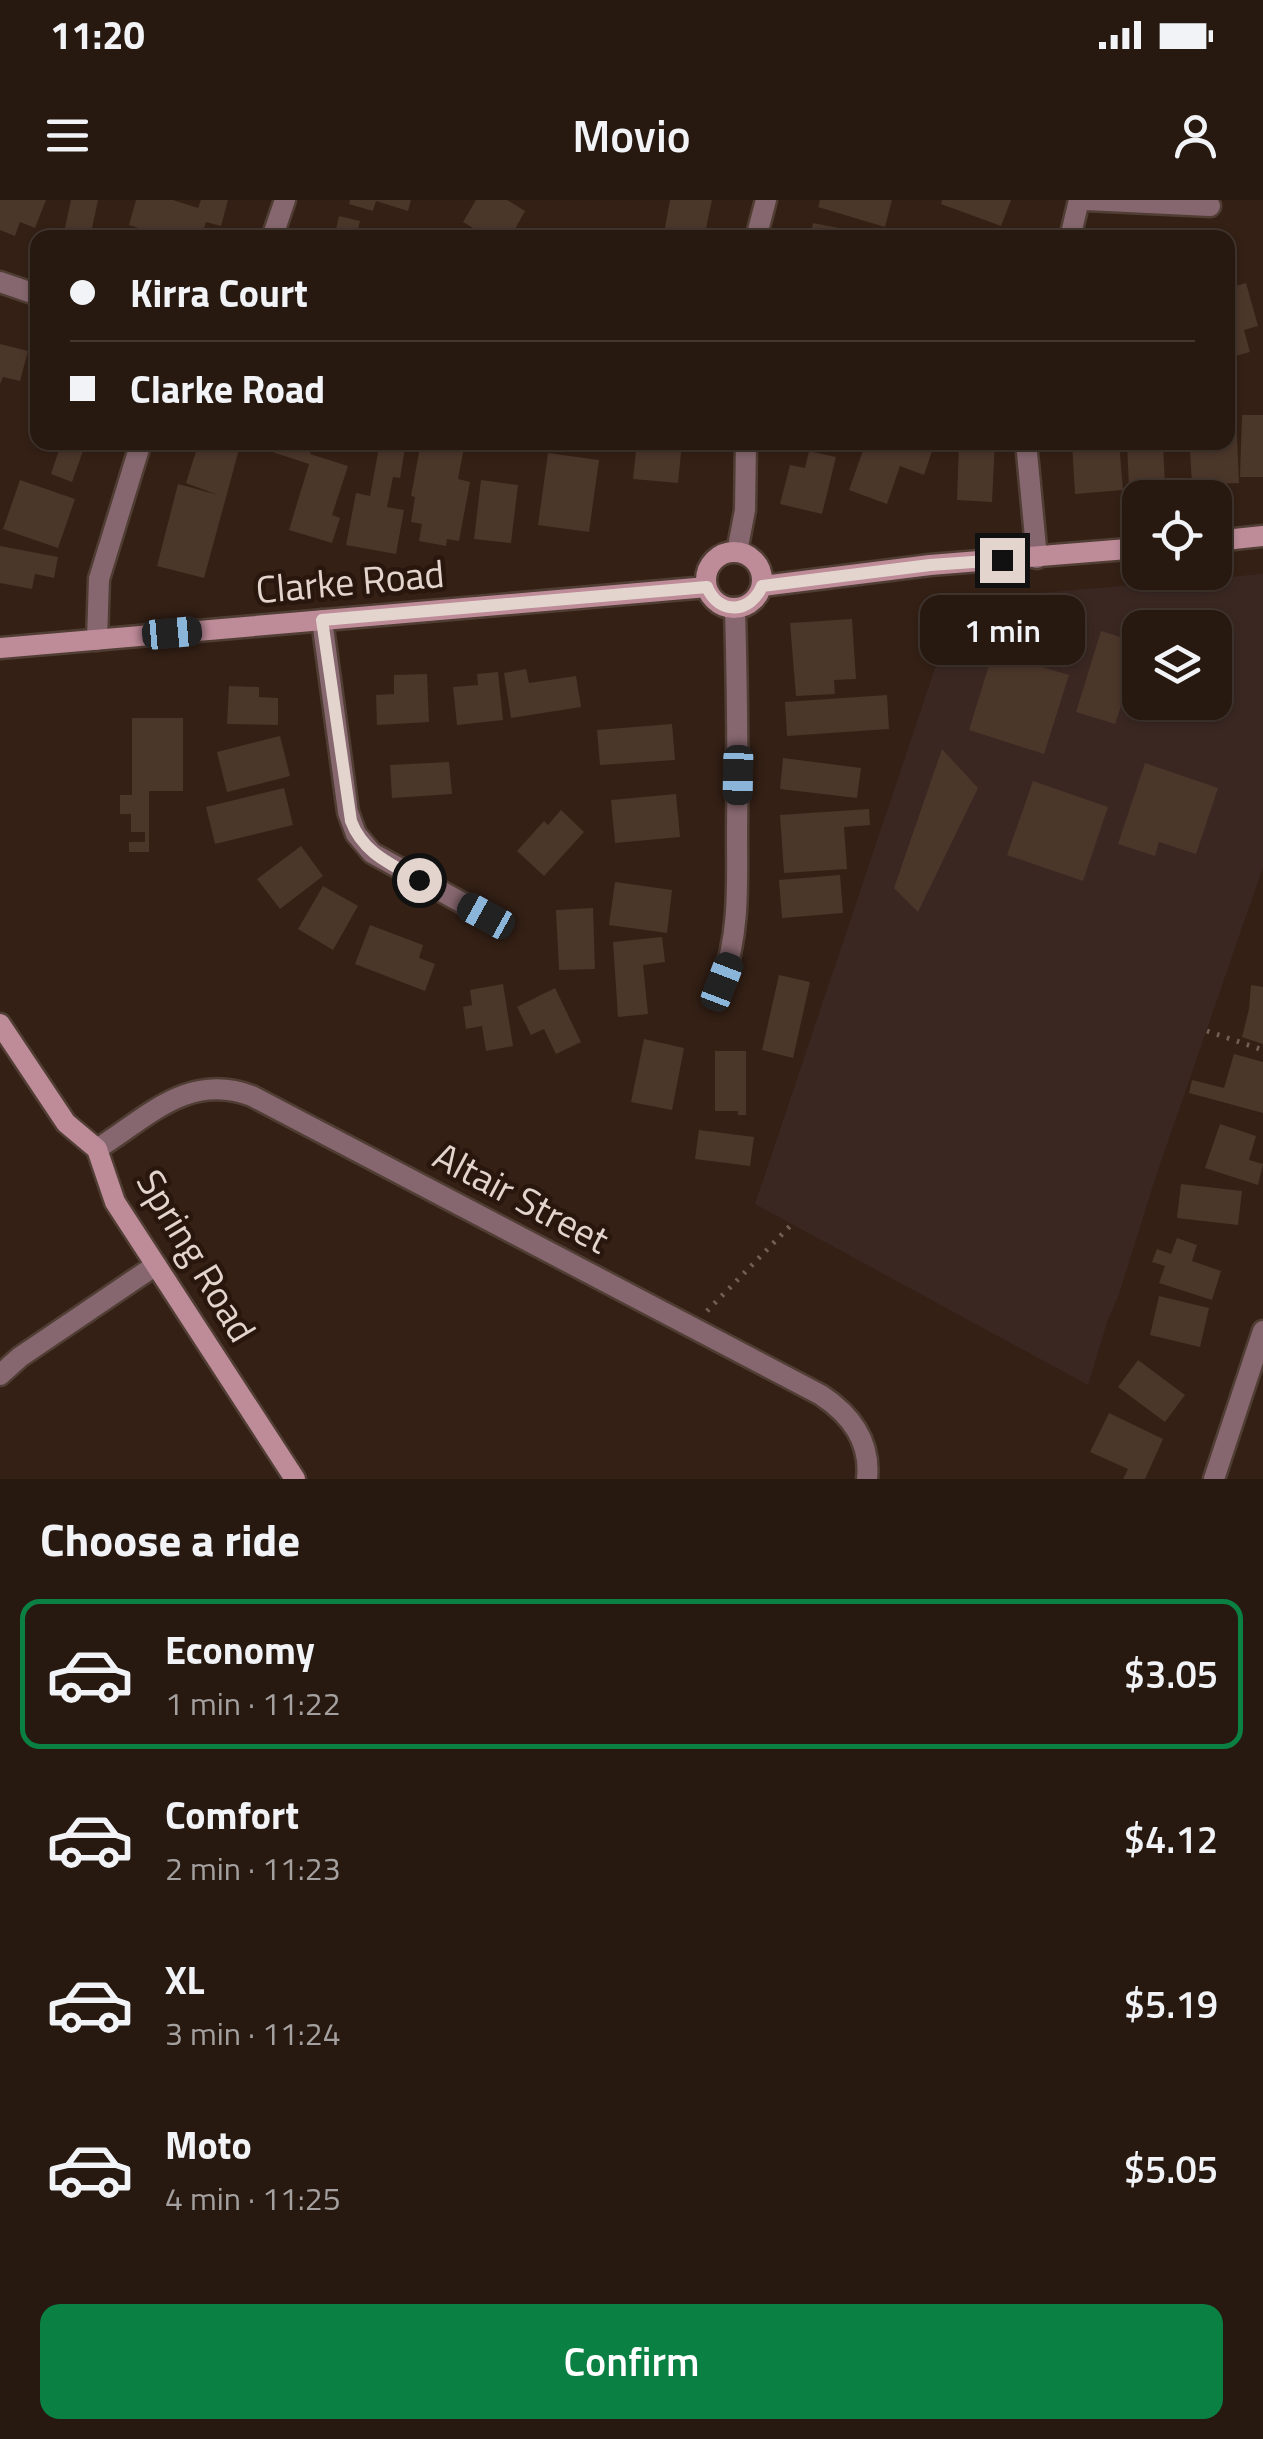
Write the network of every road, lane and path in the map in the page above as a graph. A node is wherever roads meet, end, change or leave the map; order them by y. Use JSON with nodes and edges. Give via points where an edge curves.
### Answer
{"nodes":[{"id":1,"x":284,"y":200,"type":"edge"},
{"id":2,"x":766,"y":200,"type":"edge"},
{"id":3,"x":1083,"y":200,"type":"edge"},
{"id":4,"x":1210,"y":206,"type":"dead end"},
{"id":5,"x":275,"y":230,"type":"edge"},
{"id":6,"x":758,"y":230,"type":"edge"},
{"id":7,"x":1073,"y":230,"type":"edge"},
{"id":8,"x":0,"y":282,"type":"edge"},
{"id":9,"x":30,"y":292,"type":"edge"},
{"id":10,"x":139,"y":450,"type":"edge"},
{"id":11,"x":746,"y":450,"type":"edge"},
{"id":12,"x":1027,"y":450,"type":"edge"},
{"id":13,"x":1263,"y":536,"type":"edge"},
{"id":14,"x":1232,"y":539,"type":"edge"},
{"id":15,"x":1122,"y":550,"type":"edge"},
{"id":16,"x":738,"y":552,"type":"junction"},
{"id":17,"x":1037,"y":558,"type":"junction"},
{"id":18,"x":762,"y":586,"type":"junction"},
{"id":19,"x":707,"y":587,"type":"junction"},
{"id":20,"x":735,"y":608,"type":"junction"},
{"id":21,"x":322,"y":620,"type":"junction"},
{"id":22,"x":97,"y":640,"type":"junction"},
{"id":23,"x":0,"y":648,"type":"edge"},
{"id":24,"x":486,"y":916,"type":"dead end"},
{"id":25,"x":722,"y":982,"type":"dead end"},
{"id":26,"x":0,"y":1024,"type":"edge"},
{"id":27,"x":1207,"y":1031,"type":"dead end"},
{"id":28,"x":1263,"y":1050,"type":"edge"},
{"id":29,"x":97,"y":1149,"type":"junction"},
{"id":30,"x":792,"y":1224,"type":"dead end"},
{"id":31,"x":156,"y":1266,"type":"junction"},
{"id":32,"x":692,"y":1327,"type":"junction"},
{"id":33,"x":1263,"y":1332,"type":"edge"},
{"id":34,"x":0,"y":1375,"type":"edge"},
{"id":35,"x":295,"y":1479,"type":"edge"},
{"id":36,"x":868,"y":1479,"type":"edge"},
{"id":37,"x":1214,"y":1479,"type":"edge"}],
"edges":[{"from":1,"to":5,"type":"street"},
{"from":2,"to":6,"type":"street"},
{"from":3,"to":4,"type":"street"},
{"from":3,"to":7,"type":"street"},
{"from":8,"to":9,"type":"street"},
{"from":10,"to":22,"type":"street","via":[[99,579]]},
{"from":11,"to":16,"type":"street"},
{"from":12,"to":17,"type":"street"},
{"from":13,"to":14,"type":"main road"},
{"from":15,"to":17,"type":"main road"},
{"from":16,"to":18,"type":"main road","via":[[754,560]]},
{"from":16,"to":19,"type":"main road","via":[[713,562]]},
{"from":17,"to":18,"type":"main road"},
{"from":18,"to":20,"type":"main road","via":[[752,602]]},
{"from":19,"to":20,"type":"main road","via":[[717,603]]},
{"from":19,"to":21,"type":"main road","name":"Clarke Road"},
{"from":20,"to":25,"type":"street","via":[[737,894],[734,951]]},
{"from":21,"to":22,"type":"main road","name":"Clarke Road"},
{"from":21,"to":24,"type":"street","via":[[356,834],[372,853]]},
{"from":22,"to":23,"type":"main road","name":"Clarke Road"},
{"from":26,"to":29,"type":"main road","name":"Spring Road","via":[[62,1117]]},
{"from":27,"to":28,"type":"path"},
{"from":29,"to":31,"type":"main road","name":"Spring Road","via":[[115,1202]]},
{"from":29,"to":32,"type":"street","name":"Altair Street","via":[[185,1093],[237,1090]]},
{"from":30,"to":32,"type":"path"},
{"from":31,"to":34,"type":"street"},
{"from":31,"to":35,"type":"main road","name":"Spring Road"},
{"from":32,"to":36,"type":"street","name":"Altair Street","via":[[835,1404],[862,1439]]},
{"from":33,"to":37,"type":"street"}]}
